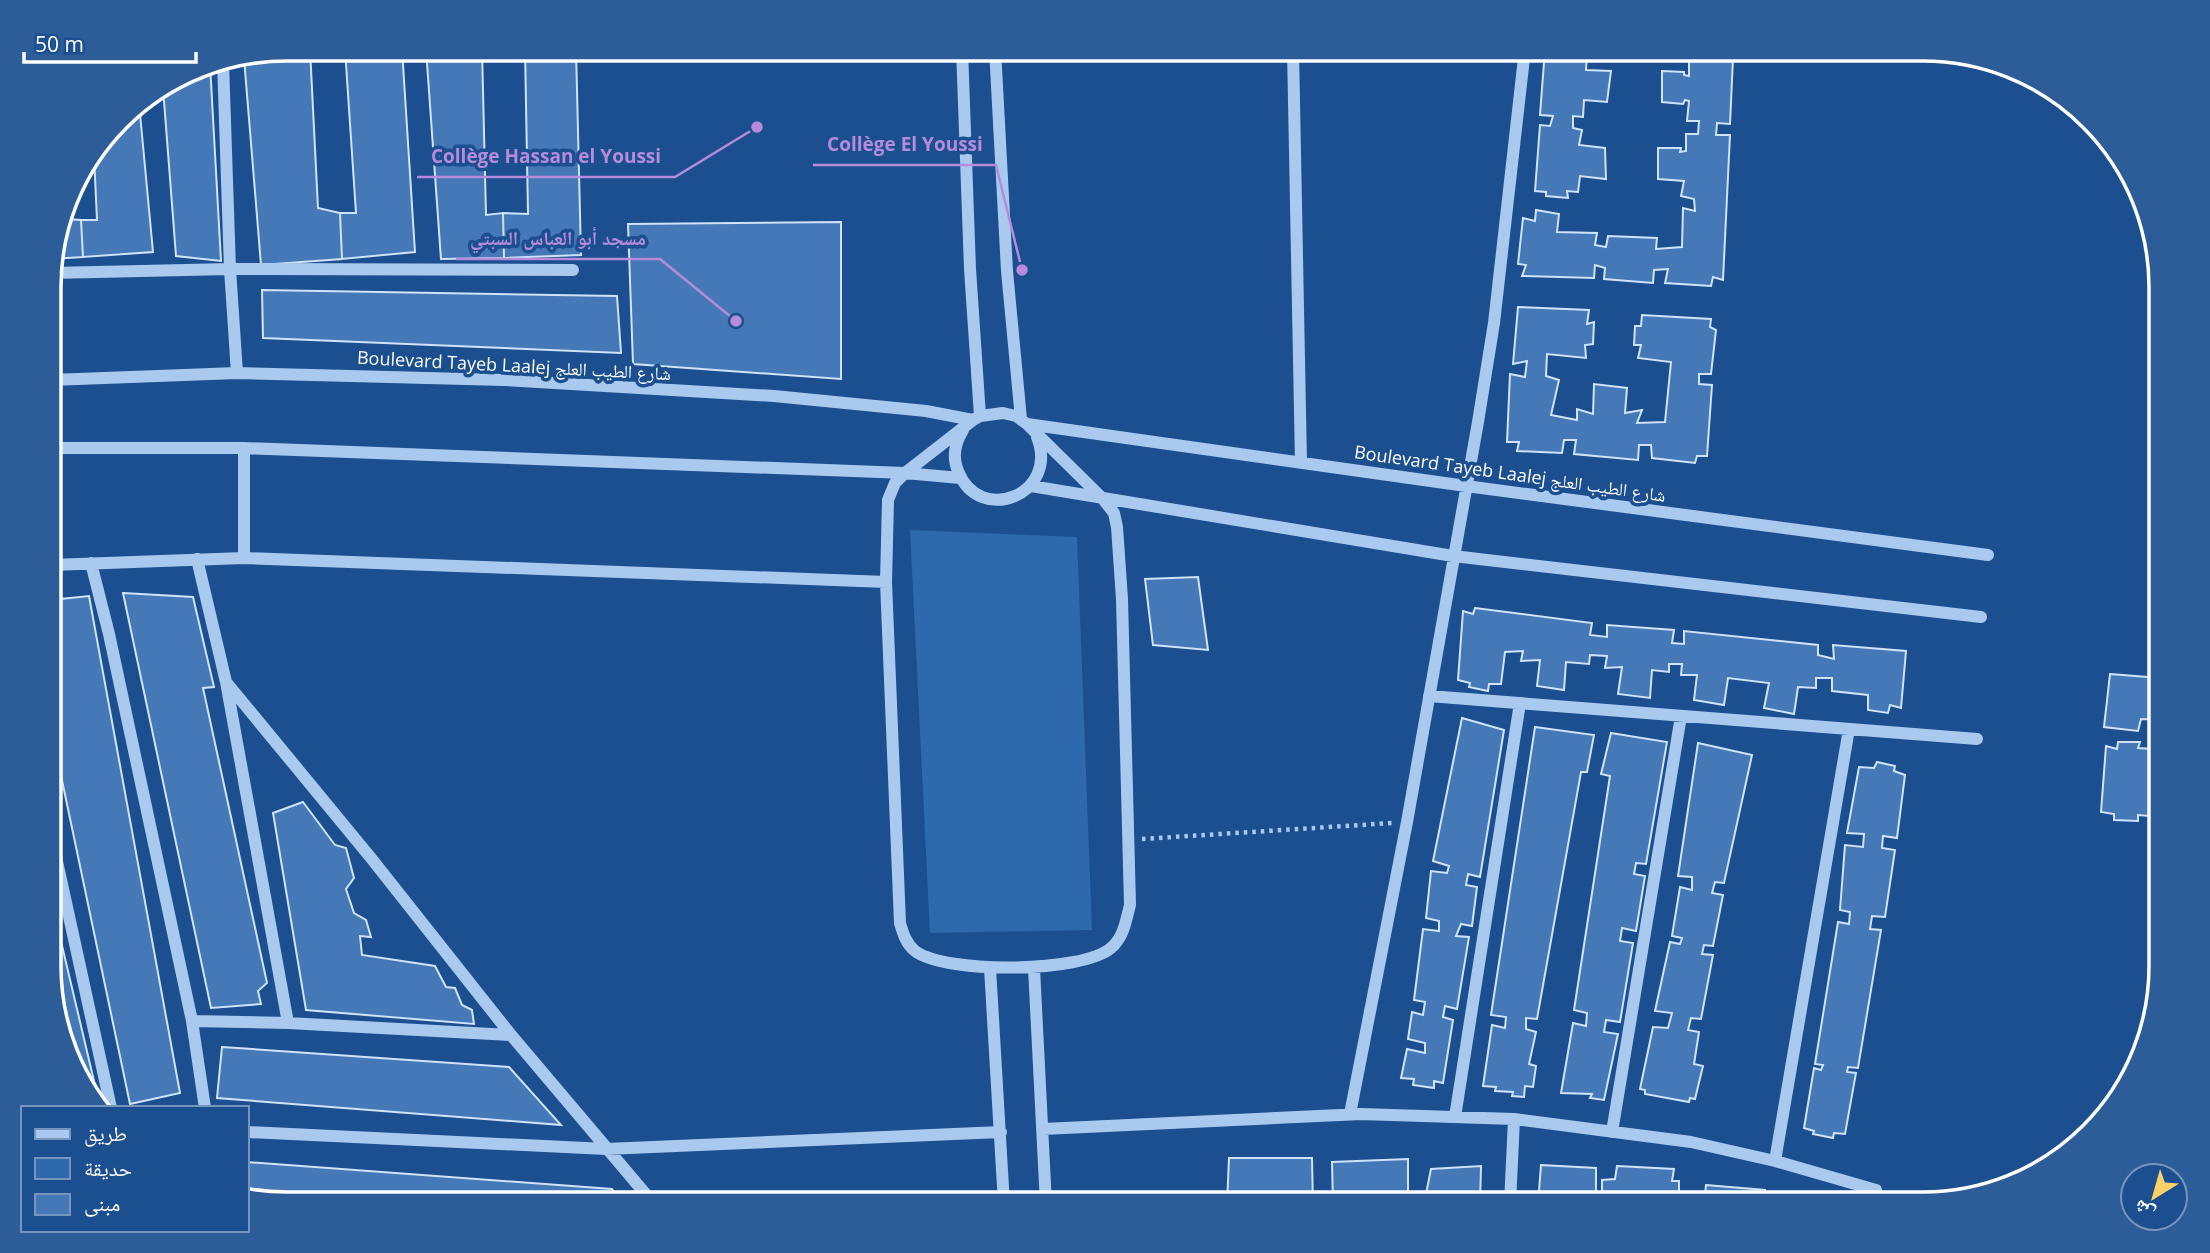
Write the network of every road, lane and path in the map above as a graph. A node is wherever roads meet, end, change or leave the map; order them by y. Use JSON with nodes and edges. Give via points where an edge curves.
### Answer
{"nodes":[{"id":1,"x":962,"y":61,"type":"edge"},
{"id":2,"x":996,"y":61,"type":"edge"},
{"id":3,"x":1293,"y":61,"type":"edge"},
{"id":4,"x":1524,"y":61,"type":"edge"},
{"id":5,"x":223,"y":71,"type":"edge"},
{"id":6,"x":230,"y":269,"type":"junction"},
{"id":7,"x":573,"y":270,"type":"dead end"},
{"id":8,"x":62,"y":273,"type":"edge"},
{"id":9,"x":237,"y":373,"type":"junction"},
{"id":10,"x":61,"y":380,"type":"edge"},
{"id":11,"x":973,"y":421,"type":"junction"},
{"id":12,"x":1024,"y":421,"type":"junction"},
{"id":13,"x":1036,"y":435,"type":"junction"},
{"id":14,"x":61,"y":448,"type":"edge"},
{"id":15,"x":244,"y":448,"type":"junction"},
{"id":16,"x":1301,"y":463,"type":"junction"},
{"id":17,"x":905,"y":473,"type":"junction"},
{"id":18,"x":960,"y":478,"type":"junction"},
{"id":19,"x":1031,"y":486,"type":"junction"},
{"id":20,"x":1466,"y":486,"type":"junction"},
{"id":21,"x":1103,"y":499,"type":"junction"},
{"id":22,"x":1988,"y":555,"type":"dead end"},
{"id":23,"x":1453,"y":556,"type":"junction"},
{"id":24,"x":244,"y":558,"type":"junction"},
{"id":25,"x":197,"y":559,"type":"junction"},
{"id":26,"x":91,"y":563,"type":"junction"},
{"id":27,"x":61,"y":564,"type":"edge"},
{"id":28,"x":886,"y":582,"type":"junction"},
{"id":29,"x":1981,"y":617,"type":"dead end"},
{"id":30,"x":226,"y":682,"type":"junction"},
{"id":31,"x":1429,"y":696,"type":"junction"},
{"id":32,"x":1520,"y":703,"type":"junction"},
{"id":33,"x":1681,"y":716,"type":"junction"},
{"id":34,"x":1849,"y":729,"type":"junction"},
{"id":35,"x":1977,"y":739,"type":"dead end"},
{"id":36,"x":1407,"y":822,"type":"junction"},
{"id":37,"x":1127,"y":840,"type":"junction"},
{"id":38,"x":61,"y":880,"type":"edge"},
{"id":39,"x":990,"y":968,"type":"junction"},
{"id":40,"x":1034,"y":968,"type":"junction"},
{"id":41,"x":192,"y":1021,"type":"junction"},
{"id":42,"x":288,"y":1023,"type":"junction"},
{"id":43,"x":511,"y":1035,"type":"junction"},
{"id":44,"x":111,"y":1106,"type":"edge"},
{"id":45,"x":205,"y":1106,"type":"edge"},
{"id":46,"x":1350,"y":1114,"type":"junction"},
{"id":47,"x":1455,"y":1117,"type":"junction"},
{"id":48,"x":1514,"y":1119,"type":"junction"},
{"id":49,"x":1043,"y":1129,"type":"junction"},
{"id":50,"x":248,"y":1132,"type":"edge"},
{"id":51,"x":1001,"y":1132,"type":"junction"},
{"id":52,"x":1612,"y":1132,"type":"junction"},
{"id":53,"x":606,"y":1149,"type":"junction"},
{"id":54,"x":1775,"y":1161,"type":"junction"},
{"id":55,"x":1511,"y":1191,"type":"edge"},
{"id":56,"x":1876,"y":1191,"type":"edge"},
{"id":57,"x":643,"y":1192,"type":"edge"},
{"id":58,"x":1003,"y":1192,"type":"edge"},
{"id":59,"x":1046,"y":1192,"type":"edge"}],
"edges":[{"from":1,"to":11,"type":"street"},
{"from":2,"to":12,"type":"street","via":[[1007,271]]},
{"from":3,"to":16,"type":"street"},
{"from":4,"to":20,"type":"street","via":[[1494,323]]},
{"from":5,"to":6,"type":"street"},
{"from":6,"to":7,"type":"street"},
{"from":6,"to":8,"type":"street"},
{"from":6,"to":9,"type":"street"},
{"from":9,"to":10,"type":"street","name":"Boulevard Tayeb Laalej شارع الطيب العلج"},
{"from":9,"to":11,"type":"street","name":"Boulevard Tayeb Laalej شارع الطيب العلج","via":[[504,380],[747,395],[891,407]]},
{"from":11,"to":12,"type":"street","via":[[1003,413]]},
{"from":11,"to":17,"type":"street"},
{"from":11,"to":18,"type":"street","via":[[958,438],[955,451]]},
{"from":12,"to":13,"type":"street"},
{"from":12,"to":16,"type":"street","name":"Boulevard Tayeb Laalej شارع الطيب العلج"},
{"from":13,"to":19,"type":"street","via":[[1041,461]]},
{"from":13,"to":21,"type":"street"},
{"from":14,"to":15,"type":"street"},
{"from":15,"to":17,"type":"street"},
{"from":15,"to":24,"type":"street"},
{"from":16,"to":20,"type":"street","name":"Boulevard Tayeb Laalej شارع الطيب العلج"},
{"from":17,"to":18,"type":"street"},
{"from":17,"to":28,"type":"street","via":[[888,500]]},
{"from":18,"to":19,"type":"street","via":[[980,496],[993,499],[1007,499]]},
{"from":19,"to":21,"type":"street"},
{"from":20,"to":22,"type":"street","name":"Boulevard Tayeb Laalej شارع الطيب العلج"},
{"from":20,"to":23,"type":"street"},
{"from":21,"to":23,"type":"street"},
{"from":21,"to":37,"type":"street","via":[[1114,513],[1117,527]]},
{"from":23,"to":29,"type":"street"},
{"from":23,"to":31,"type":"street"},
{"from":24,"to":25,"type":"street"},
{"from":24,"to":28,"type":"street"},
{"from":25,"to":26,"type":"street"},
{"from":25,"to":30,"type":"street"},
{"from":26,"to":27,"type":"street"},
{"from":26,"to":41,"type":"street"},
{"from":28,"to":39,"type":"street","via":[[904,937],[930,959]]},
{"from":30,"to":42,"type":"street"},
{"from":30,"to":43,"type":"street"},
{"from":31,"to":32,"type":"street"},
{"from":31,"to":36,"type":"street"},
{"from":32,"to":33,"type":"street"},
{"from":32,"to":47,"type":"street"},
{"from":33,"to":34,"type":"street"},
{"from":33,"to":52,"type":"street"},
{"from":34,"to":35,"type":"street"},
{"from":34,"to":54,"type":"street"},
{"from":36,"to":37,"type":"path"},
{"from":36,"to":46,"type":"street"},
{"from":37,"to":40,"type":"street","via":[[1130,905],[1124,930],[1113,947],[1100,955]]},
{"from":38,"to":44,"type":"street"},
{"from":39,"to":40,"type":"street"},
{"from":39,"to":51,"type":"street"},
{"from":40,"to":49,"type":"street"},
{"from":41,"to":42,"type":"street"},
{"from":41,"to":45,"type":"street"},
{"from":42,"to":43,"type":"street"},
{"from":43,"to":53,"type":"street"},
{"from":46,"to":47,"type":"street"},
{"from":46,"to":49,"type":"street"},
{"from":47,"to":48,"type":"street"},
{"from":48,"to":52,"type":"street"},
{"from":48,"to":55,"type":"street"},
{"from":49,"to":59,"type":"street"},
{"from":50,"to":53,"type":"street"},
{"from":51,"to":53,"type":"street"},
{"from":51,"to":58,"type":"street"},
{"from":52,"to":54,"type":"street","via":[[1691,1142]]},
{"from":53,"to":57,"type":"street"},
{"from":54,"to":56,"type":"street"}]}
